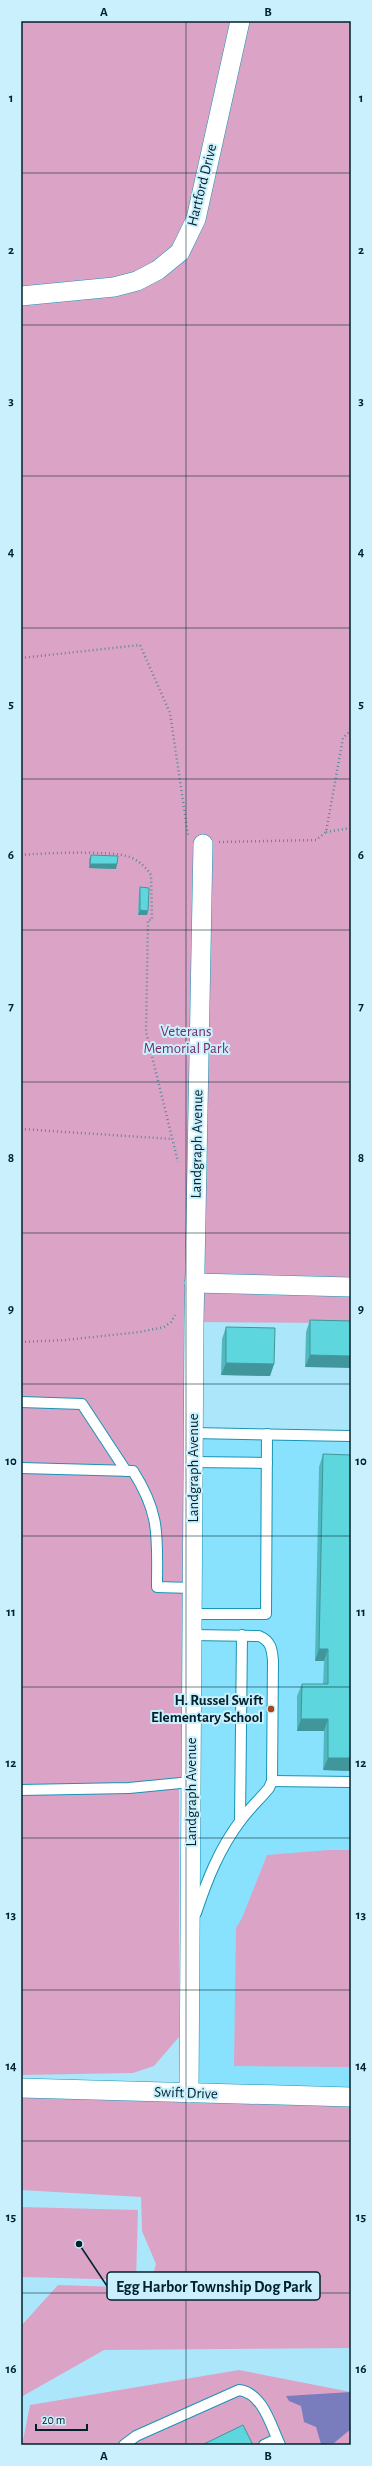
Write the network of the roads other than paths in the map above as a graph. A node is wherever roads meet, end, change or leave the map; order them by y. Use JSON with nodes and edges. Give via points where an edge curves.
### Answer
{"nodes":[{"id":1,"x":240,"y":21,"type":"edge"},
{"id":2,"x":21,"y":296,"type":"edge"},
{"id":3,"x":203,"y":845,"type":"road end"},
{"id":4,"x":194,"y":1283,"type":"junction"},
{"id":5,"x":351,"y":1287,"type":"edge"},
{"id":6,"x":21,"y":1402,"type":"edge"},
{"id":7,"x":193,"y":1433,"type":"junction"},
{"id":8,"x":267,"y":1434,"type":"junction"},
{"id":9,"x":351,"y":1436,"type":"edge"},
{"id":10,"x":193,"y":1462,"type":"junction"},
{"id":11,"x":267,"y":1463,"type":"junction"},
{"id":12,"x":21,"y":1468,"type":"edge"},
{"id":13,"x":126,"y":1471,"type":"junction"},
{"id":14,"x":192,"y":1588,"type":"junction"},
{"id":15,"x":192,"y":1614,"type":"junction"},
{"id":16,"x":192,"y":1635,"type":"junction"},
{"id":17,"x":242,"y":1635,"type":"junction"},
{"id":18,"x":272,"y":1781,"type":"junction"},
{"id":19,"x":191,"y":1782,"type":"junction"},
{"id":20,"x":351,"y":1782,"type":"edge"},
{"id":21,"x":21,"y":1790,"type":"edge"},
{"id":22,"x":240,"y":1821,"type":"junction"},
{"id":23,"x":190,"y":1928,"type":"junction"},
{"id":24,"x":21,"y":2088,"type":"edge"},
{"id":25,"x":189,"y":2093,"type":"junction"},
{"id":26,"x":351,"y":2097,"type":"edge"},
{"id":27,"x":279,"y":2442,"type":"edge"},
{"id":28,"x":124,"y":2445,"type":"edge"},
{"id":29,"x":264,"y":2445,"type":"edge"}],
"edges":[{"from":1,"to":2,"type":"street","name":"Hartford Drive","via":[[196,219],[180,252],[158,270],[137,281],[114,287]]},
{"from":3,"to":4,"type":"street","name":"Landgraph Avenue"},
{"from":4,"to":5,"type":"street"},
{"from":4,"to":7,"type":"street","name":"Landgraph Avenue"},
{"from":6,"to":13,"type":"lane","via":[[82,1404]]},
{"from":7,"to":8,"type":"lane"},
{"from":7,"to":10,"type":"street","name":"Landgraph Avenue"},
{"from":8,"to":9,"type":"lane"},
{"from":8,"to":11,"type":"lane"},
{"from":10,"to":11,"type":"lane"},
{"from":10,"to":14,"type":"street","name":"Landgraph Avenue"},
{"from":11,"to":15,"type":"lane","via":[[266,1614]]},
{"from":12,"to":13,"type":"lane"},
{"from":13,"to":14,"type":"lane","via":[[133,1471],[153,1509],[157,1530],[157,1587]]},
{"from":14,"to":15,"type":"street","name":"Landgraph Avenue"},
{"from":15,"to":16,"type":"street","name":"Landgraph Avenue"},
{"from":16,"to":17,"type":"lane"},
{"from":16,"to":19,"type":"street","name":"Landgraph Avenue"},
{"from":17,"to":18,"type":"lane","via":[[268,1640],[273,1651]]},
{"from":17,"to":22,"type":"lane"},
{"from":18,"to":20,"type":"lane"},
{"from":18,"to":22,"type":"lane"},
{"from":19,"to":21,"type":"lane","via":[[129,1788]]},
{"from":19,"to":23,"type":"street","name":"Landgraph Avenue"},
{"from":22,"to":23,"type":"lane","via":[[210,1873]]},
{"from":23,"to":25,"type":"street","name":"Landgraph Avenue"},
{"from":24,"to":25,"type":"street","name":"Swift Drive"},
{"from":25,"to":26,"type":"street","name":"Swift Drive"},
{"from":27,"to":28,"type":"lane","via":[[258,2399],[250,2393],[236,2390],[136,2436]]},
{"from":27,"to":29,"type":"lane"}]}
